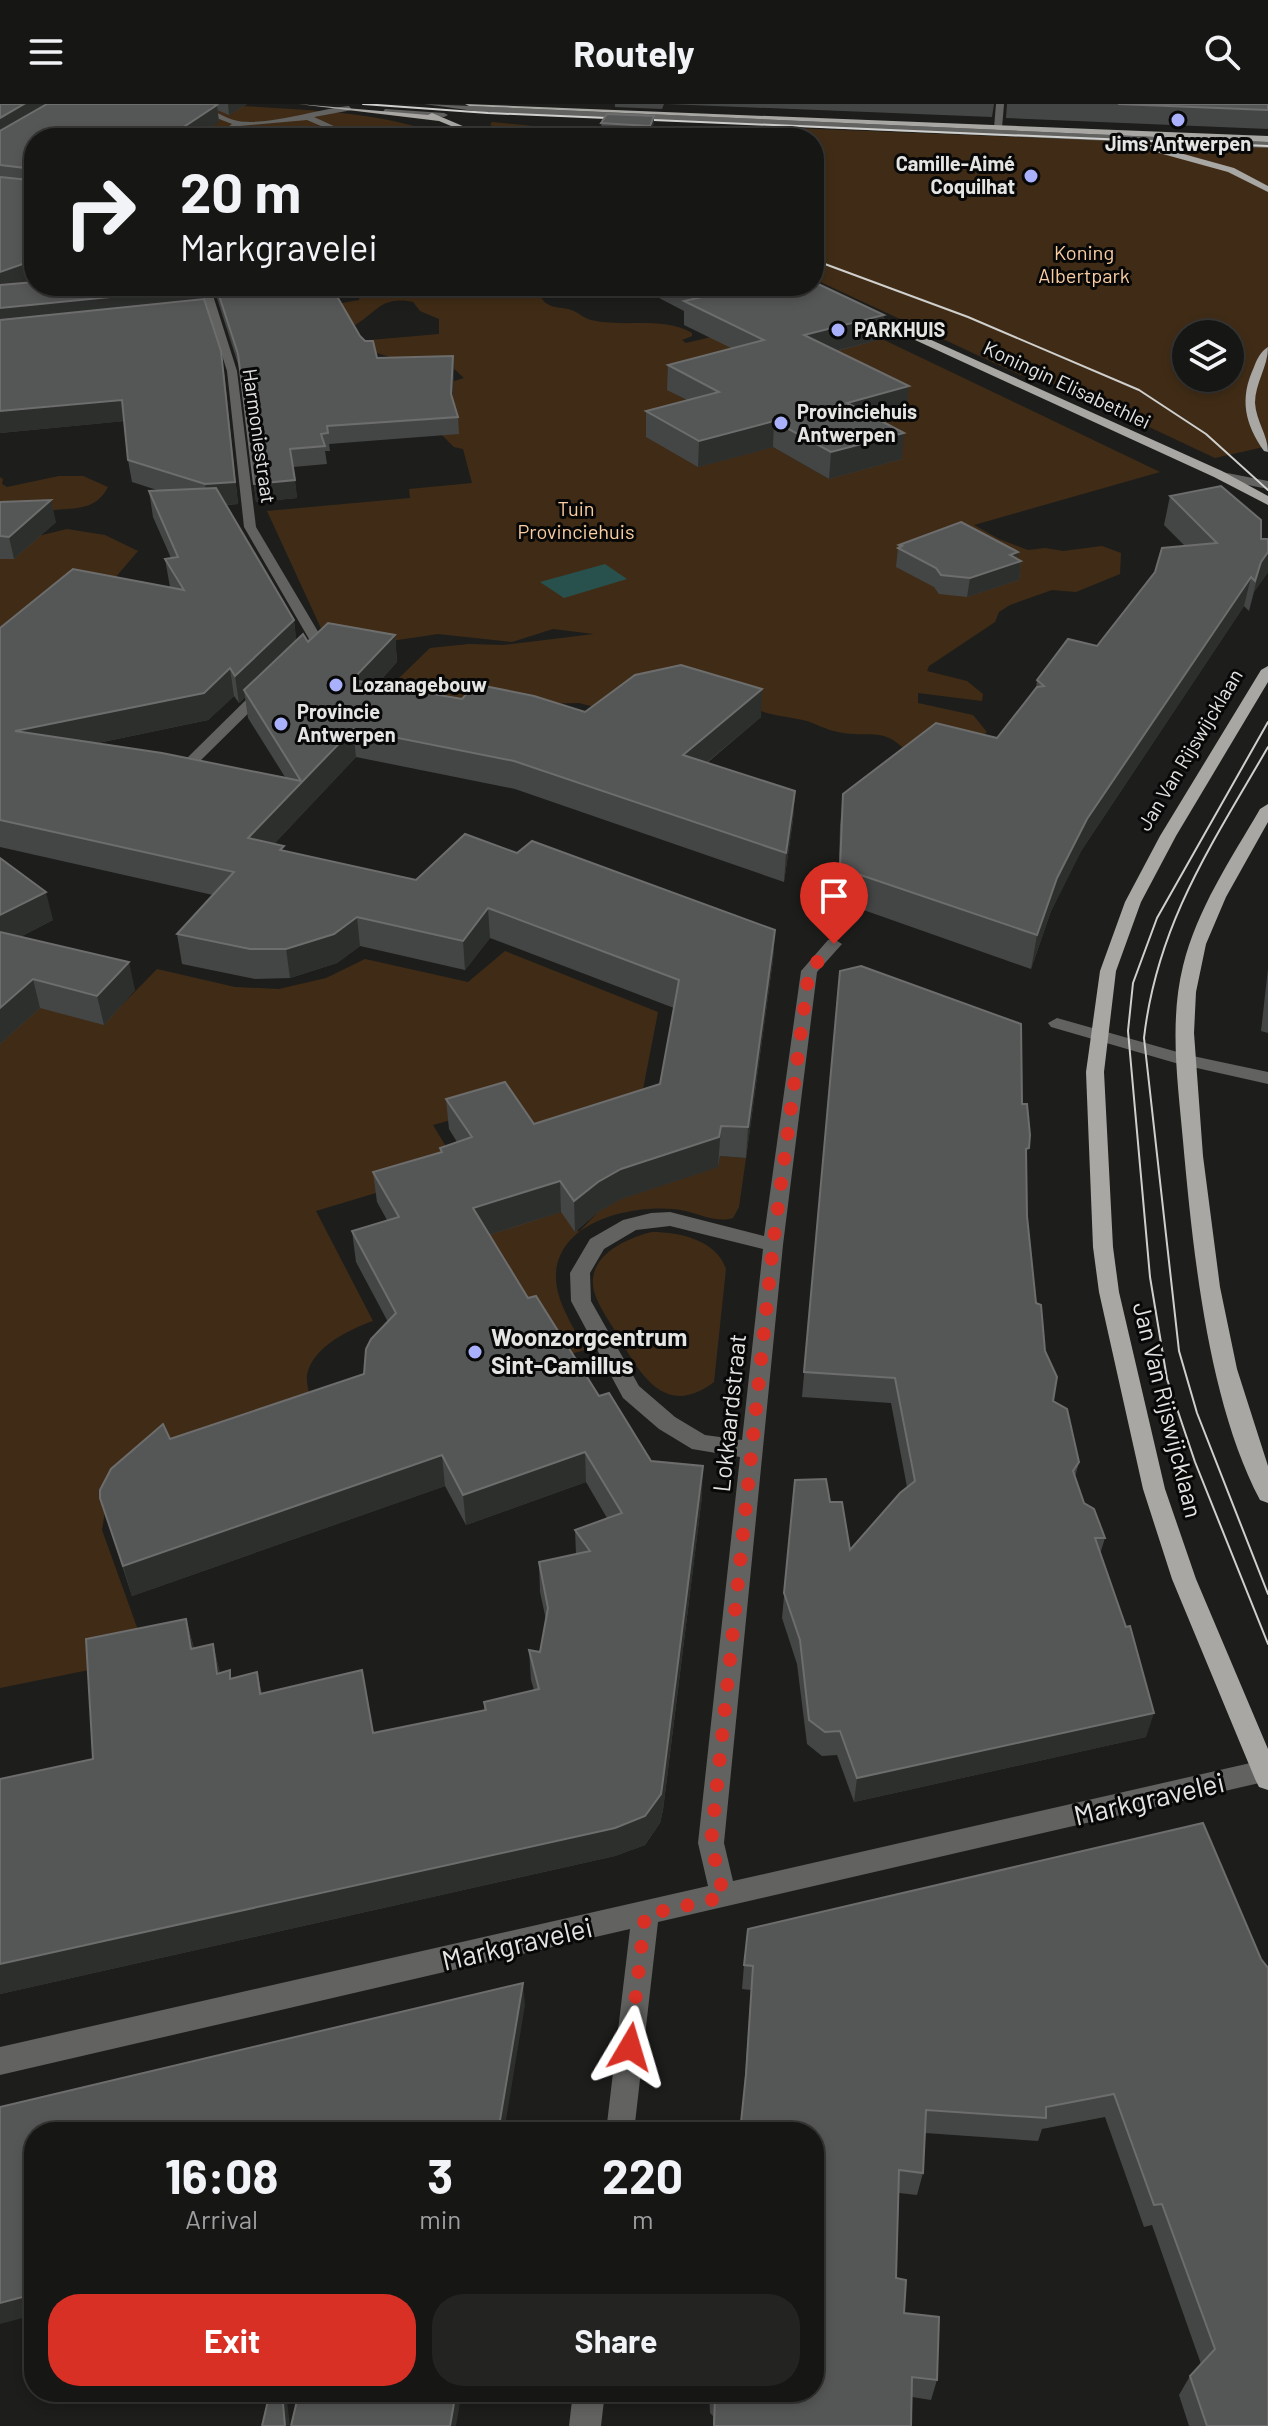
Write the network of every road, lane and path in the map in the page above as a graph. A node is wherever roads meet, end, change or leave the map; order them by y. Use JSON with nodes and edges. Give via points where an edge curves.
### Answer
{"nodes":[{"id":1,"x":302,"y":104,"type":"edge"},
{"id":2,"x":406,"y":104,"type":"edge"},
{"id":3,"x":469,"y":104,"type":"edge"},
{"id":4,"x":562,"y":104,"type":"edge"},
{"id":5,"x":1000,"y":104,"type":"edge"},
{"id":6,"x":194,"y":106,"type":"edge"},
{"id":7,"x":601,"y":107,"type":"edge"},
{"id":8,"x":349,"y":108,"type":"junction"},
{"id":9,"x":428,"y":108,"type":"edge"},
{"id":10,"x":385,"y":111,"type":"junction"},
{"id":11,"x":451,"y":112,"type":"edge"},
{"id":12,"x":308,"y":117,"type":"junction"},
{"id":13,"x":238,"y":124,"type":"junction"},
{"id":14,"x":232,"y":128,"type":"edge"},
{"id":15,"x":333,"y":128,"type":"edge"},
{"id":16,"x":467,"y":128,"type":"edge"},
{"id":17,"x":998,"y":128,"type":"junction"},
{"id":18,"x":1094,"y":132,"type":"junction"},
{"id":19,"x":1110,"y":138,"type":"junction"},
{"id":20,"x":1268,"y":142,"type":"edge"},
{"id":21,"x":1268,"y":189,"type":"edge"},
{"id":22,"x":208,"y":296,"type":"edge"},
{"id":23,"x":847,"y":305,"type":"edge"},
{"id":24,"x":213,"y":312,"type":"junction"},
{"id":25,"x":198,"y":313,"type":"edge"},
{"id":26,"x":1268,"y":350,"type":"edge"},
{"id":27,"x":1268,"y":449,"type":"edge"},
{"id":28,"x":1222,"y":476,"type":"junction"},
{"id":29,"x":1268,"y":485,"type":"edge"},
{"id":30,"x":1268,"y":501,"type":"edge"},
{"id":31,"x":1268,"y":515,"type":"edge"},
{"id":32,"x":295,"y":661,"type":"edge"},
{"id":33,"x":1268,"y":670,"type":"edge"},
{"id":34,"x":274,"y":681,"type":"edge"},
{"id":35,"x":189,"y":764,"type":"edge"},
{"id":36,"x":1268,"y":809,"type":"edge"},
{"id":37,"x":834,"y":944,"type":"dead end"},
{"id":38,"x":1057,"y":1023,"type":"dead end"},
{"id":39,"x":1098,"y":1037,"type":"junction"},
{"id":40,"x":1185,"y":1060,"type":"junction"},
{"id":41,"x":1268,"y":1078,"type":"edge"},
{"id":42,"x":773,"y":1245,"type":"junction"},
{"id":43,"x":753,"y":1450,"type":"junction"},
{"id":44,"x":1268,"y":1494,"type":"edge"},
{"id":45,"x":1267,"y":1773,"type":"edge"},
{"id":46,"x":724,"y":1897,"type":"junction"},
{"id":47,"x":645,"y":1915,"type":"junction"},
{"id":48,"x":0,"y":2061,"type":"edge"},
{"id":49,"x":621,"y":2122,"type":"edge"},
{"id":50,"x":588,"y":2402,"type":"edge"},
{"id":51,"x":585,"y":2426,"type":"edge"}],
"edges":[{"from":1,"to":8,"type":"main road"},
{"from":2,"to":9,"type":"main road"},
{"from":3,"to":7,"type":"main road"},
{"from":4,"to":7,"type":"street"},
{"from":5,"to":17,"type":"street"},
{"from":6,"to":13,"type":"street"},
{"from":7,"to":17,"type":"main road"},
{"from":8,"to":10,"type":"main road"},
{"from":8,"to":12,"type":"street"},
{"from":9,"to":10,"type":"street"},
{"from":9,"to":11,"type":"street"},
{"from":10,"to":11,"type":"main road"},
{"from":11,"to":16,"type":"main road"},
{"from":11,"to":19,"type":"street"},
{"from":12,"to":13,"type":"street"},
{"from":12,"to":15,"type":"street"},
{"from":13,"to":14,"type":"street"},
{"from":17,"to":18,"type":"main road"},
{"from":18,"to":19,"type":"main road"},
{"from":18,"to":20,"type":"main road"},
{"from":19,"to":20,"type":"street"},
{"from":19,"to":21,"type":"main road","via":[[1219,166]]},
{"from":22,"to":24,"type":"street","name":"Harmoniestraat"},
{"from":23,"to":28,"type":"main road","name":"Koningin Elisabethlei"},
{"from":24,"to":25,"type":"street"},
{"from":24,"to":32,"type":"street","name":"Harmoniestraat","via":[[232,371],[250,527],[316,640]]},
{"from":26,"to":27,"type":"main road","via":[[1248,401],[1251,421]]},
{"from":28,"to":29,"type":"street"},
{"from":28,"to":30,"type":"main road","name":"Koningin Elisabethlei"},
{"from":28,"to":31,"type":"main road"},
{"from":33,"to":39,"type":"main road","name":"Jan Van Rijswijcklaan","via":[[1133,902],[1108,971]]},
{"from":34,"to":35,"type":"street"},
{"from":36,"to":40,"type":"main road","via":[[1205,927],[1187,992]]},
{"from":37,"to":42,"type":"street","name":"Lokkaardstraat","via":[[809,971]]},
{"from":38,"to":39,"type":"street"},
{"from":39,"to":40,"type":"street"},
{"from":39,"to":45,"type":"main road","name":"Jan Van Rijswijcklaan","via":[[1103,1247],[1120,1348],[1154,1489],[1184,1579]]},
{"from":40,"to":41,"type":"street"},
{"from":40,"to":44,"type":"main road","via":[[1219,1346],[1243,1435]]},
{"from":42,"to":43,"type":"street","name":"Lokkaardstraat"},
{"from":42,"to":43,"type":"street","via":[[670,1219],[651,1220],[597,1244],[580,1273],[581,1301],[631,1392],[700,1443]]},
{"from":43,"to":46,"type":"street","name":"Lokkaardstraat","via":[[711,1843]]},
{"from":45,"to":46,"type":"street","name":"Markgravelei"},
{"from":46,"to":47,"type":"street","name":"Markgravelei"},
{"from":47,"to":48,"type":"street","name":"Markgravelei"},
{"from":47,"to":49,"type":"street"},
{"from":50,"to":51,"type":"street"}]}
